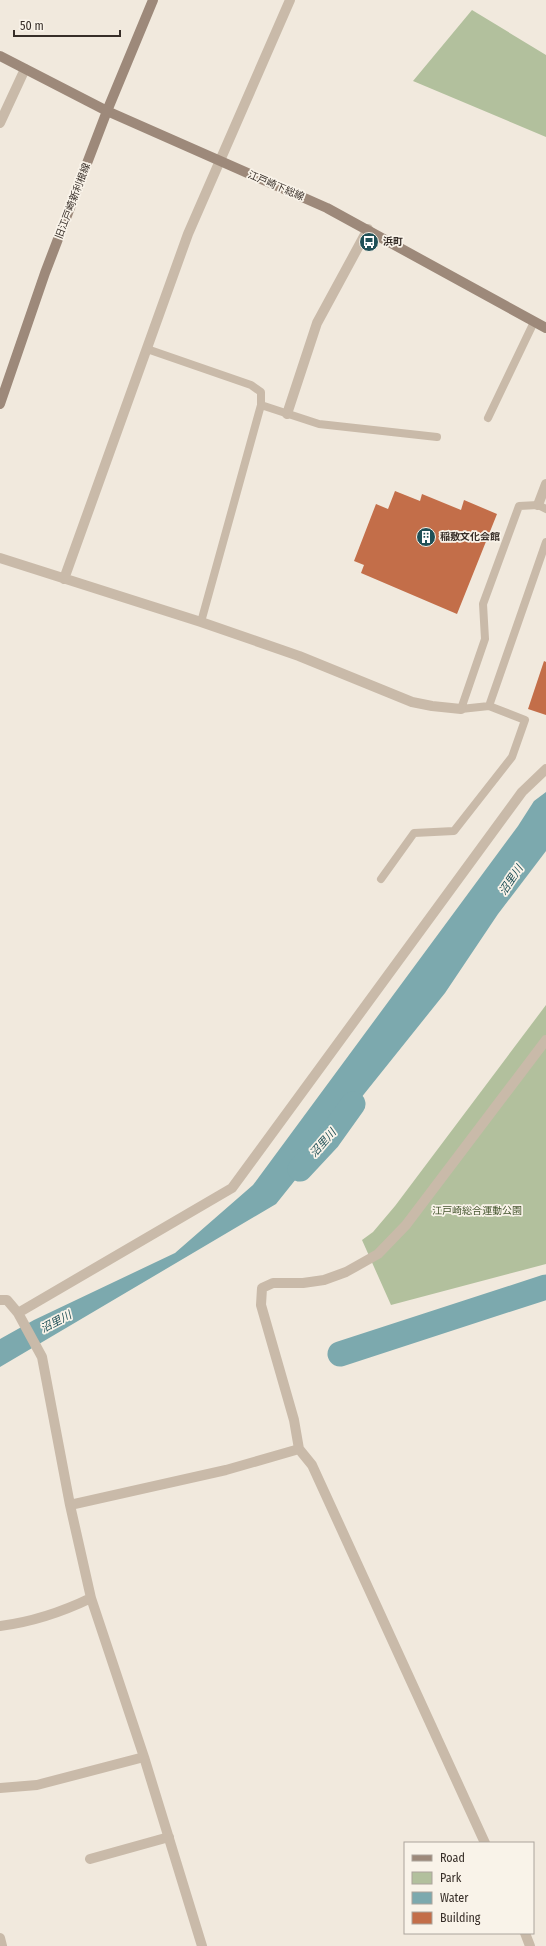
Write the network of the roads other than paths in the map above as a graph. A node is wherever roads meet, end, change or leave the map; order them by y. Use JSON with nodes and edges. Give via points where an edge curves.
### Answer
{"nodes":[{"id":1,"x":153,"y":0,"type":"edge"},
{"id":2,"x":290,"y":0,"type":"edge"},
{"id":3,"x":0,"y":56,"type":"edge"},
{"id":4,"x":25,"y":69,"type":"junction"},
{"id":5,"x":107,"y":111,"type":"junction"},
{"id":6,"x":0,"y":123,"type":"edge"},
{"id":7,"x":219,"y":162,"type":"junction"},
{"id":8,"x":368,"y":229,"type":"junction"},
{"id":9,"x":534,"y":322,"type":"junction"},
{"id":10,"x":546,"y":328,"type":"edge"},
{"id":11,"x":147,"y":349,"type":"junction"},
{"id":12,"x":0,"y":404,"type":"edge"},
{"id":13,"x":261,"y":405,"type":"junction"},
{"id":14,"x":287,"y":414,"type":"junction"},
{"id":15,"x":488,"y":418,"type":"dead end"},
{"id":16,"x":437,"y":437,"type":"dead end"},
{"id":17,"x":546,"y":484,"type":"edge"},
{"id":18,"x":542,"y":507,"type":"edge"},
{"id":19,"x":546,"y":542,"type":"edge"},
{"id":20,"x":0,"y":558,"type":"edge"},
{"id":21,"x":64,"y":579,"type":"junction"},
{"id":22,"x":201,"y":622,"type":"junction"},
{"id":23,"x":489,"y":706,"type":"junction"},
{"id":24,"x":461,"y":709,"type":"junction"},
{"id":25,"x":546,"y":769,"type":"edge"},
{"id":26,"x":381,"y":879,"type":"dead end"},
{"id":27,"x":546,"y":1040,"type":"edge"},
{"id":28,"x":0,"y":1300,"type":"edge"},
{"id":29,"x":20,"y":1316,"type":"junction"},
{"id":30,"x":299,"y":1449,"type":"junction"},
{"id":31,"x":70,"y":1505,"type":"junction"},
{"id":32,"x":91,"y":1598,"type":"junction"},
{"id":33,"x":0,"y":1626,"type":"edge"},
{"id":34,"x":144,"y":1757,"type":"junction"},
{"id":35,"x":0,"y":1788,"type":"edge"},
{"id":36,"x":169,"y":1837,"type":"junction"},
{"id":37,"x":485,"y":1842,"type":"edge"},
{"id":38,"x":90,"y":1859,"type":"dead end"},
{"id":39,"x":525,"y":1934,"type":"edge"},
{"id":40,"x":0,"y":1938,"type":"edge"},
{"id":41,"x":2,"y":1946,"type":"edge"},
{"id":42,"x":202,"y":1946,"type":"edge"},
{"id":43,"x":530,"y":1946,"type":"edge"}],
"edges":[{"from":1,"to":5,"type":"main road","name":"旧江戸崎新利根線"},
{"from":2,"to":7,"type":"street"},
{"from":3,"to":4,"type":"main road","name":"江戸崎下総線"},
{"from":4,"to":5,"type":"main road","name":"江戸崎下総線"},
{"from":4,"to":6,"type":"street"},
{"from":5,"to":7,"type":"main road","name":"江戸崎下総線"},
{"from":5,"to":12,"type":"main road","name":"旧江戸崎新利根線","via":[[45,273]]},
{"from":7,"to":8,"type":"main road","name":"江戸崎下総線","via":[[327,208]]},
{"from":7,"to":11,"type":"street","via":[[188,234]]},
{"from":8,"to":9,"type":"main road","name":"江戸崎下総線"},
{"from":8,"to":14,"type":"street","via":[[317,323]]},
{"from":9,"to":10,"type":"main road","name":"江戸崎下総線"},
{"from":9,"to":15,"type":"lane"},
{"from":11,"to":13,"type":"lane","via":[[250,385],[261,392]]},
{"from":11,"to":21,"type":"street"},
{"from":13,"to":14,"type":"lane"},
{"from":13,"to":22,"type":"lane"},
{"from":14,"to":16,"type":"lane","via":[[319,424]]},
{"from":17,"to":18,"type":"street"},
{"from":18,"to":24,"type":"lane","via":[[519,506],[483,604],[486,639]]},
{"from":19,"to":23,"type":"lane"},
{"from":20,"to":21,"type":"street"},
{"from":21,"to":22,"type":"street"},
{"from":22,"to":24,"type":"street","via":[[299,656],[412,702]]},
{"from":23,"to":24,"type":"lane"},
{"from":23,"to":26,"type":"lane","via":[[525,720],[512,757],[454,830],[414,833]]},
{"from":25,"to":29,"type":"street","via":[[522,792],[232,1188]]},
{"from":27,"to":30,"type":"street","via":[[406,1225],[378,1254],[346,1272],[324,1280],[273,1283],[262,1288],[261,1305],[294,1420]]},
{"from":28,"to":29,"type":"street","via":[[7,1300]]},
{"from":29,"to":31,"type":"street","via":[[42,1357]]},
{"from":30,"to":31,"type":"street","via":[[226,1470]]},
{"from":30,"to":37,"type":"street","via":[[312,1465]]},
{"from":31,"to":32,"type":"street"},
{"from":32,"to":33,"type":"street","via":[[40,1618]]},
{"from":32,"to":34,"type":"street"},
{"from":34,"to":35,"type":"street","via":[[37,1785]]},
{"from":34,"to":36,"type":"street"},
{"from":36,"to":38,"type":"street"},
{"from":36,"to":42,"type":"street"},
{"from":39,"to":43,"type":"street"},
{"from":40,"to":41,"type":"street"}]}
